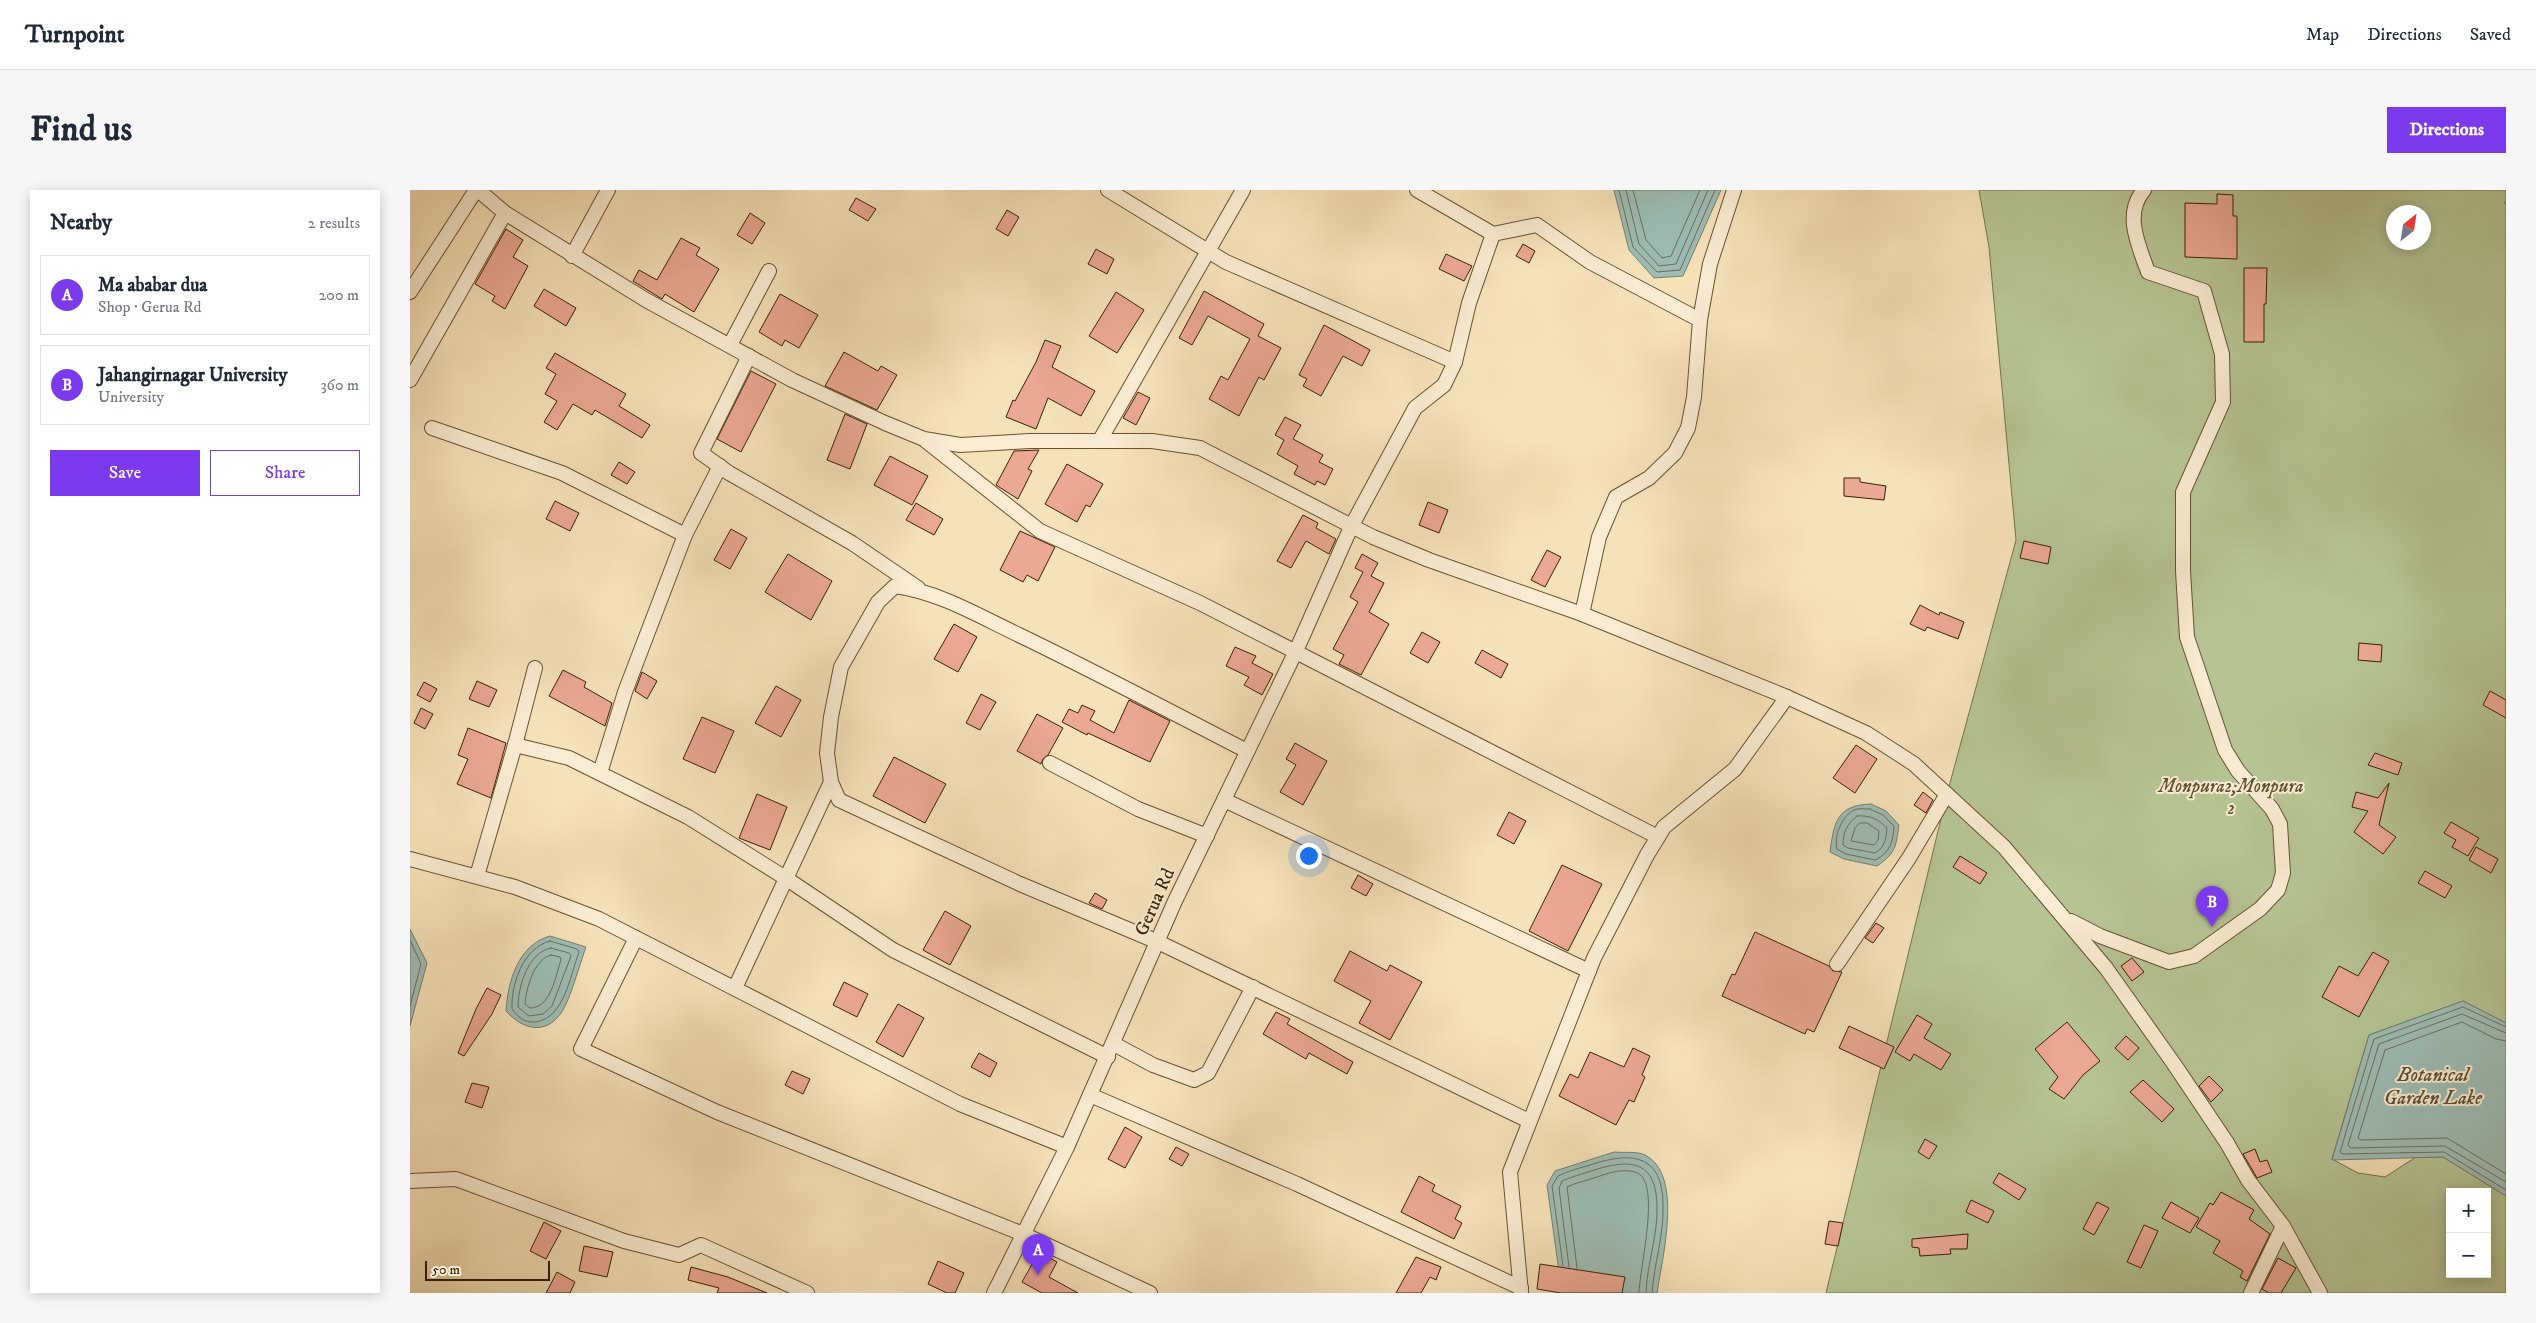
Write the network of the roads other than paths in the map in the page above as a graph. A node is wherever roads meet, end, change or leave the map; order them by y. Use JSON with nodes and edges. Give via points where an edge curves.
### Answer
{"nodes":[{"id":1,"x":477,"y":190,"type":"edge"},
{"id":2,"x":608,"y":190,"type":"edge"},
{"id":3,"x":1108,"y":190,"type":"edge"},
{"id":4,"x":1243,"y":190,"type":"edge"},
{"id":5,"x":1417,"y":190,"type":"edge"},
{"id":6,"x":1734,"y":190,"type":"edge"},
{"id":7,"x":2144,"y":190,"type":"edge"},
{"id":8,"x":505,"y":213,"type":"junction"},
{"id":9,"x":1494,"y":234,"type":"junction"},
{"id":10,"x":1208,"y":251,"type":"junction"},
{"id":11,"x":572,"y":256,"type":"junction"},
{"id":12,"x":770,"y":271,"type":"dead end"},
{"id":13,"x":410,"y":292,"type":"edge"},
{"id":14,"x":1700,"y":320,"type":"junction"},
{"id":15,"x":730,"y":345,"type":"junction"},
{"id":16,"x":749,"y":356,"type":"junction"},
{"id":17,"x":1455,"y":362,"type":"junction"},
{"id":18,"x":410,"y":380,"type":"edge"},
{"id":19,"x":432,"y":428,"type":"dead end"},
{"id":20,"x":924,"y":438,"type":"junction"},
{"id":21,"x":1100,"y":440,"type":"junction"},
{"id":22,"x":720,"y":466,"type":"junction"},
{"id":23,"x":1351,"y":527,"type":"junction"},
{"id":24,"x":685,"y":535,"type":"junction"},
{"id":25,"x":920,"y":590,"type":"junction"},
{"id":26,"x":1582,"y":614,"type":"junction"},
{"id":27,"x":1296,"y":651,"type":"junction"},
{"id":28,"x":535,"y":668,"type":"dead end"},
{"id":29,"x":1786,"y":697,"type":"junction"},
{"id":30,"x":515,"y":745,"type":"junction"},
{"id":31,"x":1247,"y":751,"type":"junction"},
{"id":32,"x":1050,"y":763,"type":"dead end"},
{"id":33,"x":600,"y":773,"type":"junction"},
{"id":34,"x":831,"y":782,"type":"junction"},
{"id":35,"x":1947,"y":794,"type":"junction"},
{"id":36,"x":1224,"y":800,"type":"junction"},
{"id":37,"x":1207,"y":836,"type":"junction"},
{"id":38,"x":1658,"y":837,"type":"junction"},
{"id":39,"x":410,"y":859,"type":"edge"},
{"id":40,"x":477,"y":876,"type":"junction"},
{"id":41,"x":787,"y":879,"type":"junction"},
{"id":42,"x":2064,"y":917,"type":"junction"},
{"id":43,"x":636,"y":938,"type":"junction"},
{"id":44,"x":1158,"y":942,"type":"junction"},
{"id":45,"x":1837,"y":964,"type":"dead end"},
{"id":46,"x":1589,"y":971,"type":"junction"},
{"id":47,"x":1253,"y":986,"type":"junction"},
{"id":48,"x":735,"y":988,"type":"junction"},
{"id":49,"x":1111,"y":1050,"type":"junction"},
{"id":50,"x":1090,"y":1095,"type":"junction"},
{"id":51,"x":1530,"y":1121,"type":"junction"},
{"id":52,"x":1067,"y":1148,"type":"junction"},
{"id":53,"x":410,"y":1181,"type":"edge"},
{"id":54,"x":2283,"y":1226,"type":"junction"},
{"id":55,"x":1023,"y":1234,"type":"junction"},
{"id":56,"x":1521,"y":1291,"type":"edge"},
{"id":57,"x":807,"y":1293,"type":"edge"},
{"id":58,"x":994,"y":1293,"type":"edge"},
{"id":59,"x":1150,"y":1293,"type":"edge"},
{"id":60,"x":2251,"y":1293,"type":"edge"},
{"id":61,"x":2320,"y":1293,"type":"edge"}],
"edges":[{"from":1,"to":8,"type":"street"},
{"from":1,"to":13,"type":"street"},
{"from":2,"to":11,"type":"street"},
{"from":3,"to":10,"type":"street"},
{"from":4,"to":10,"type":"street"},
{"from":5,"to":9,"type":"street"},
{"from":6,"to":14,"type":"street","via":[[1710,264]]},
{"from":7,"to":42,"type":"street","via":[[2137,198],[2133,230],[2148,272],[2204,291],[2222,354],[2223,402],[2183,492],[2187,637],[2225,750],[2238,771],[2272,809],[2280,824],[2283,873],[2278,890],[2234,930],[2194,956],[2169,962],[2100,936]]},
{"from":8,"to":11,"type":"street"},
{"from":8,"to":18,"type":"street"},
{"from":9,"to":14,"type":"street","via":[[1537,225],[1590,262]]},
{"from":9,"to":17,"type":"street","name":"Gerua Rd","via":[[1469,303]]},
{"from":10,"to":17,"type":"street","via":[[1226,262]]},
{"from":10,"to":21,"type":"street"},
{"from":11,"to":15,"type":"street"},
{"from":12,"to":15,"type":"street"},
{"from":14,"to":26,"type":"street","via":[[1694,397],[1688,428],[1669,459],[1649,478],[1616,497],[1598,537]]},
{"from":15,"to":16,"type":"street"},
{"from":16,"to":20,"type":"street","via":[[809,388]]},
{"from":16,"to":22,"type":"street","via":[[701,453]]},
{"from":17,"to":23,"type":"street","name":"Gerua Rd","via":[[1444,385],[1415,408]]},
{"from":19,"to":24,"type":"street","via":[[562,473]]},
{"from":20,"to":21,"type":"street","via":[[960,445]]},
{"from":20,"to":27,"type":"street","via":[[1040,531],[1200,603]]},
{"from":21,"to":23,"type":"street","via":[[1152,441],[1200,448]]},
{"from":22,"to":24,"type":"street"},
{"from":22,"to":25,"type":"street","via":[[852,543]]},
{"from":23,"to":26,"type":"street","via":[[1429,560]]},
{"from":23,"to":27,"type":"street","name":"Gerua Rd"},
{"from":24,"to":33,"type":"street","via":[[625,692]]},
{"from":25,"to":31,"type":"street","via":[[1079,664]]},
{"from":25,"to":34,"type":"street","via":[[895,586],[878,602],[842,667],[827,753]]},
{"from":26,"to":29,"type":"street"},
{"from":27,"to":31,"type":"street","name":"Gerua Rd"},
{"from":27,"to":38,"type":"street"},
{"from":28,"to":30,"type":"street"},
{"from":29,"to":35,"type":"street","via":[[1866,733],[1914,764]]},
{"from":29,"to":38,"type":"street","via":[[1735,769],[1664,827]]},
{"from":30,"to":33,"type":"street","via":[[569,758]]},
{"from":30,"to":40,"type":"street"},
{"from":31,"to":36,"type":"street","name":"Gerua Rd"},
{"from":32,"to":37,"type":"street","via":[[1138,809]]},
{"from":33,"to":41,"type":"street","via":[[688,817]]},
{"from":34,"to":41,"type":"street"},
{"from":34,"to":44,"type":"street","via":[[839,800],[1020,884]]},
{"from":35,"to":42,"type":"street","via":[[2004,847]]},
{"from":35,"to":45,"type":"street","via":[[1910,858]]},
{"from":36,"to":37,"type":"street","name":"Gerua Rd"},
{"from":36,"to":46,"type":"street"},
{"from":37,"to":44,"type":"street","name":"Gerua Rd"},
{"from":38,"to":46,"type":"street"},
{"from":39,"to":40,"type":"street"},
{"from":40,"to":43,"type":"street","via":[[591,916]]},
{"from":41,"to":48,"type":"street"},
{"from":41,"to":49,"type":"street","via":[[893,950]]},
{"from":42,"to":54,"type":"street","via":[[2106,968],[2185,1080],[2248,1180]]},
{"from":43,"to":48,"type":"street"},
{"from":43,"to":55,"type":"street","via":[[581,1050],[717,1112]]},
{"from":44,"to":47,"type":"street"},
{"from":44,"to":49,"type":"street","name":"Gerua Rd"},
{"from":46,"to":51,"type":"street"},
{"from":47,"to":49,"type":"street","via":[[1208,1073],[1194,1080]]},
{"from":47,"to":51,"type":"street"},
{"from":48,"to":52,"type":"street","via":[[960,1104]]},
{"from":49,"to":50,"type":"street","name":"Gerua Rd"},
{"from":50,"to":52,"type":"street","name":"Gerua Rd"},
{"from":50,"to":56,"type":"street","via":[[1297,1184]]},
{"from":51,"to":56,"type":"street","via":[[1510,1172]]},
{"from":52,"to":55,"type":"street","name":"Gerua Rd"},
{"from":53,"to":57,"type":"street","via":[[456,1179],[624,1241],[679,1255],[701,1245]]},
{"from":54,"to":60,"type":"street"},
{"from":54,"to":61,"type":"street"},
{"from":55,"to":58,"type":"street","name":"Gerua Rd"},
{"from":55,"to":59,"type":"street"}]}
